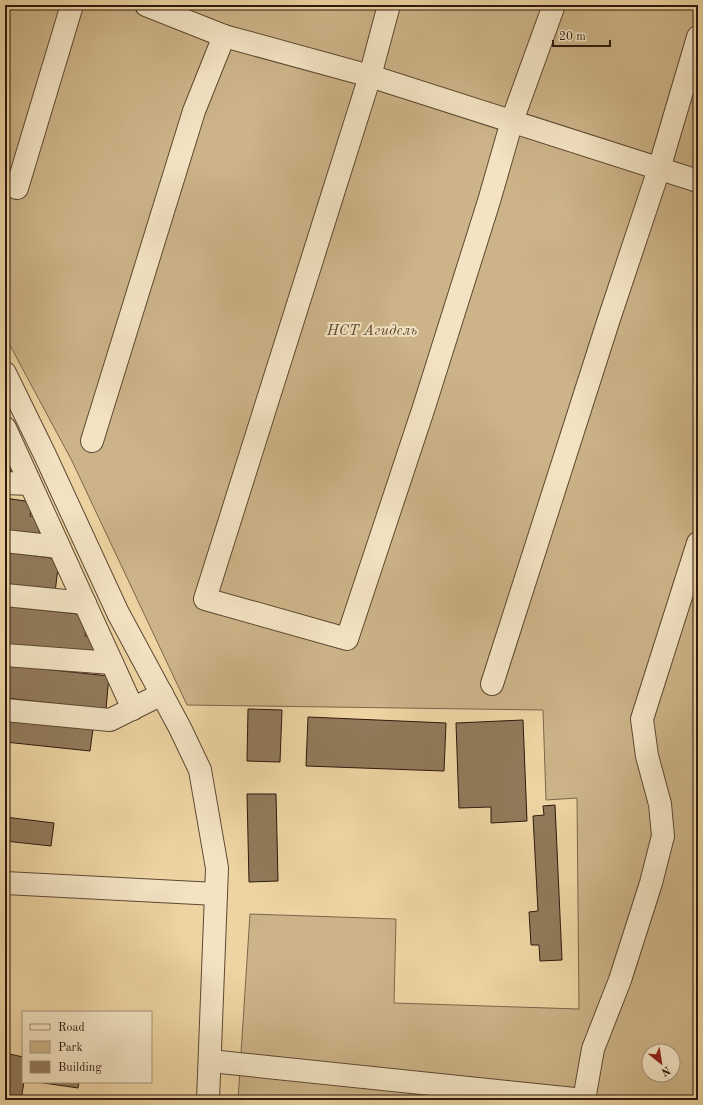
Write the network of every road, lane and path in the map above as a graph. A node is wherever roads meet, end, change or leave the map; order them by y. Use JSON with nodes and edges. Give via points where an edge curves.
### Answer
{"nodes":[{"id":1,"x":72,"y":5,"type":"edge"},
{"id":2,"x":146,"y":5,"type":"edge"},
{"id":3,"x":389,"y":5,"type":"edge"},
{"id":4,"x":554,"y":5,"type":"edge"},
{"id":5,"x":224,"y":36,"type":"junction"},
{"id":6,"x":698,"y":37,"type":"edge"},
{"id":7,"x":370,"y":76,"type":"junction"},
{"id":8,"x":512,"y":121,"type":"junction"},
{"id":9,"x":659,"y":168,"type":"junction"},
{"id":10,"x":698,"y":181,"type":"edge"},
{"id":11,"x":17,"y":188,"type":"dead end"},
{"id":12,"x":5,"y":373,"type":"edge"},
{"id":13,"x":14,"y":416,"type":"edge"},
{"id":14,"x":5,"y":428,"type":"edge"},
{"id":15,"x":92,"y":441,"type":"dead end"},
{"id":16,"x":5,"y":482,"type":"edge"},
{"id":17,"x":30,"y":484,"type":"junction"},
{"id":18,"x":5,"y":541,"type":"edge"},
{"id":19,"x":698,"y":543,"type":"edge"},
{"id":20,"x":59,"y":547,"type":"junction"},
{"id":21,"x":5,"y":595,"type":"edge"},
{"id":22,"x":85,"y":603,"type":"junction"},
{"id":23,"x":5,"y":655,"type":"edge"},
{"id":24,"x":112,"y":662,"type":"junction"},
{"id":25,"x":492,"y":684,"type":"dead end"},
{"id":26,"x":162,"y":694,"type":"junction"},
{"id":27,"x":133,"y":708,"type":"junction"},
{"id":28,"x":5,"y":710,"type":"edge"},
{"id":29,"x":5,"y":883,"type":"edge"},
{"id":30,"x":216,"y":894,"type":"junction"},
{"id":31,"x":210,"y":1061,"type":"junction"},
{"id":32,"x":208,"y":1100,"type":"edge"},
{"id":33,"x":584,"y":1100,"type":"edge"}],
"edges":[{"from":1,"to":11,"type":"street"},
{"from":2,"to":5,"type":"street"},
{"from":3,"to":7,"type":"street"},
{"from":4,"to":8,"type":"street"},
{"from":5,"to":7,"type":"street"},
{"from":5,"to":15,"type":"street","via":[[194,111]]},
{"from":6,"to":9,"type":"street"},
{"from":7,"to":8,"type":"street"},
{"from":7,"to":8,"type":"street","via":[[205,599],[347,639],[424,407]]},
{"from":8,"to":9,"type":"street"},
{"from":9,"to":10,"type":"street"},
{"from":9,"to":25,"type":"street"},
{"from":12,"to":13,"type":"street"},
{"from":13,"to":26,"type":"street"},
{"from":14,"to":17,"type":"street"},
{"from":16,"to":17,"type":"street"},
{"from":17,"to":20,"type":"street"},
{"from":18,"to":20,"type":"street"},
{"from":19,"to":33,"type":"street","via":[[642,719],[647,756],[660,804],[663,836],[620,980],[593,1049]]},
{"from":20,"to":22,"type":"street"},
{"from":21,"to":22,"type":"street"},
{"from":22,"to":24,"type":"street"},
{"from":23,"to":24,"type":"street"},
{"from":24,"to":27,"type":"street"},
{"from":26,"to":27,"type":"street"},
{"from":26,"to":30,"type":"street","via":[[200,770],[217,868]]},
{"from":27,"to":28,"type":"street","via":[[110,720]]},
{"from":29,"to":30,"type":"street"},
{"from":30,"to":31,"type":"street"},
{"from":31,"to":32,"type":"street"},
{"from":31,"to":33,"type":"street"}]}
